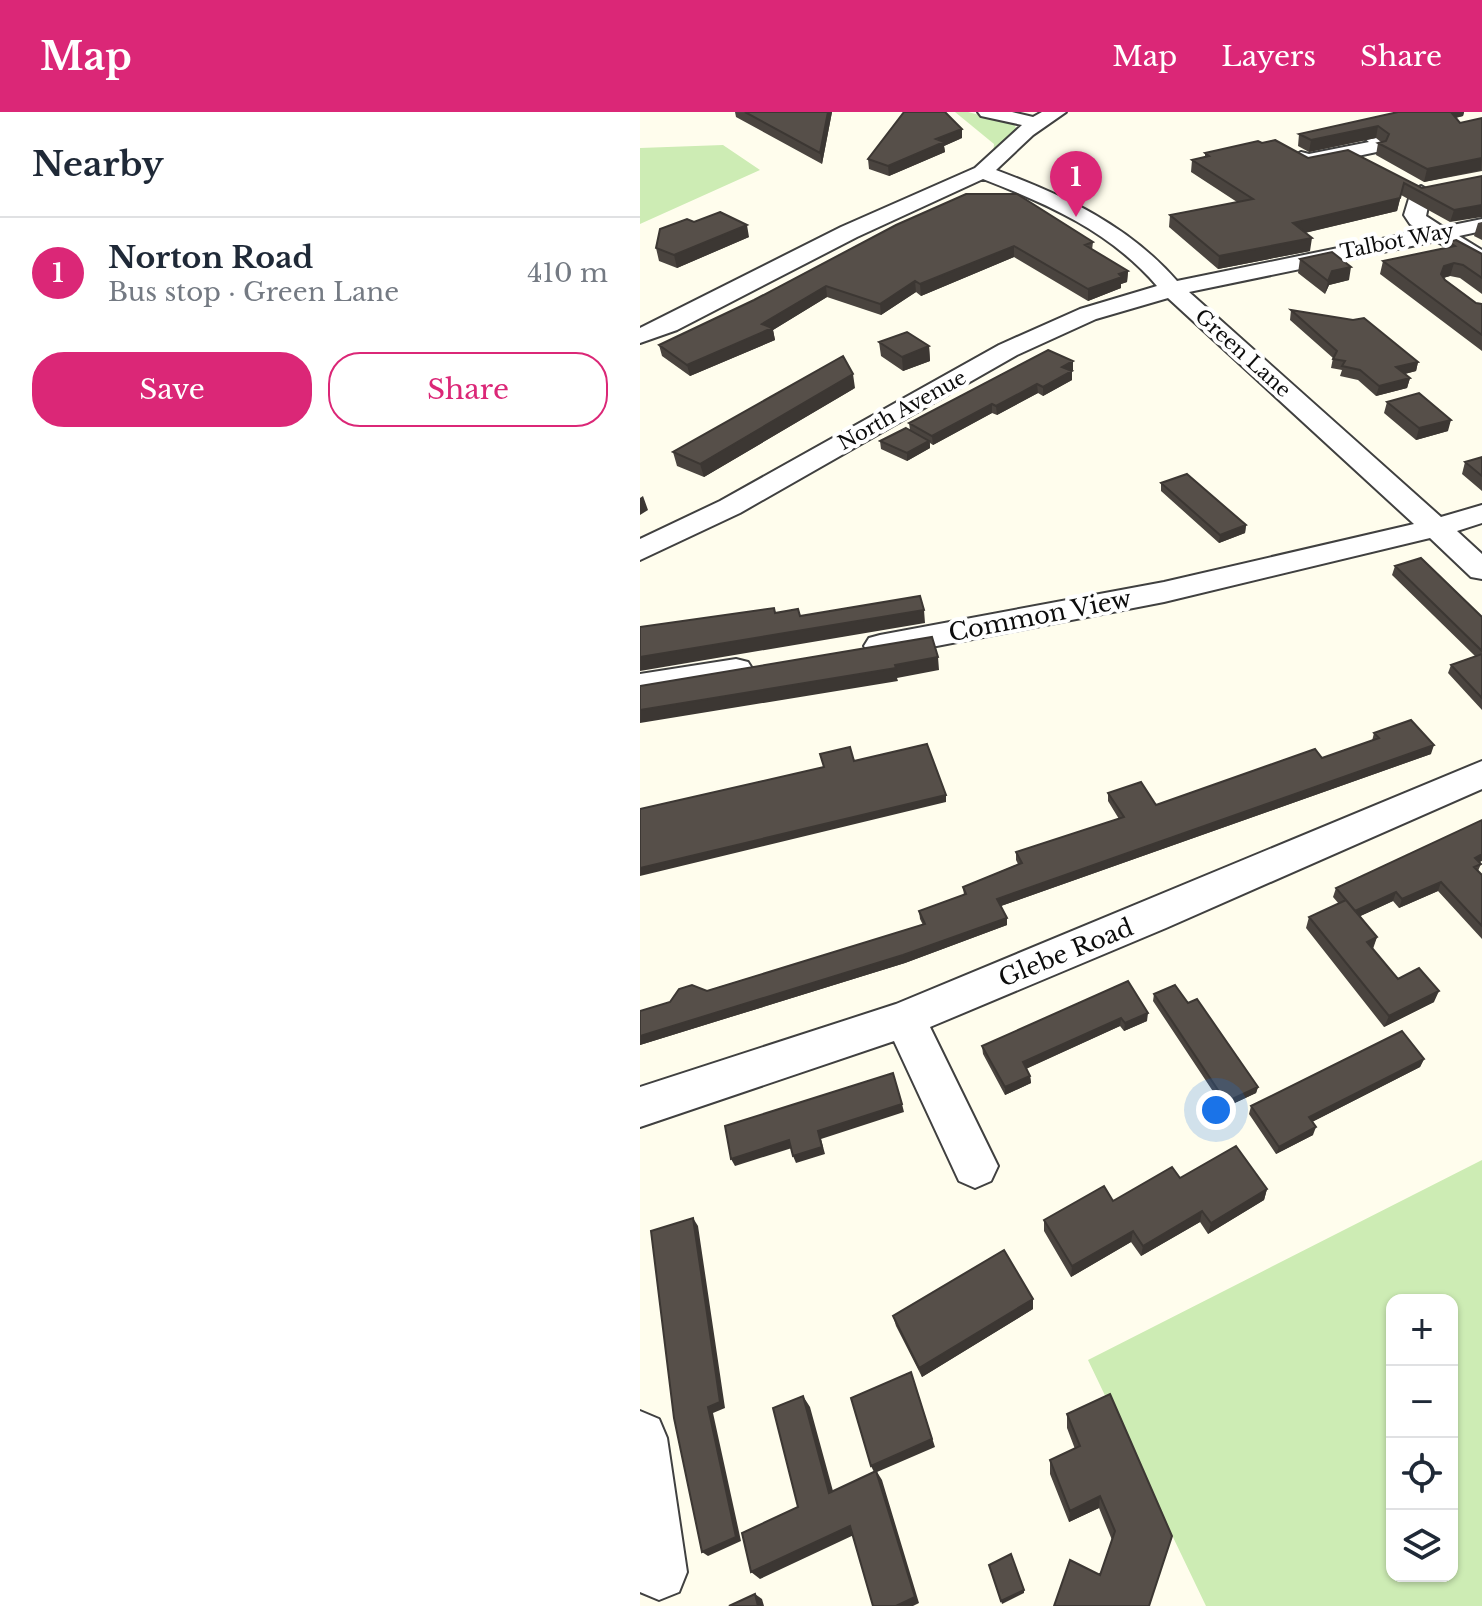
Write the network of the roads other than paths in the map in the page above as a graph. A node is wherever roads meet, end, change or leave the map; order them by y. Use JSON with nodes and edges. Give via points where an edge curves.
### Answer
{"nodes":[{"id":1,"x":987,"y":112,"type":"edge"},
{"id":2,"x":1057,"y":112,"type":"edge"},
{"id":3,"x":1036,"y":123,"type":"junction"},
{"id":4,"x":1363,"y":130,"type":"edge"},
{"id":5,"x":1282,"y":148,"type":"edge"},
{"id":6,"x":1349,"y":152,"type":"junction"},
{"id":7,"x":1373,"y":165,"type":"edge"},
{"id":8,"x":982,"y":172,"type":"junction"},
{"id":9,"x":1422,"y":188,"type":"edge"},
{"id":10,"x":1482,"y":225,"type":"edge"},
{"id":11,"x":1437,"y":232,"type":"junction"},
{"id":12,"x":1482,"y":259,"type":"edge"},
{"id":13,"x":1172,"y":289,"type":"junction"},
{"id":14,"x":640,"y":336,"type":"edge"},
{"id":15,"x":1482,"y":514,"type":"edge"},
{"id":16,"x":1436,"y":528,"type":"junction"},
{"id":17,"x":640,"y":551,"type":"edge"},
{"id":18,"x":1482,"y":570,"type":"edge"},
{"id":19,"x":848,"y":652,"type":"edge"},
{"id":20,"x":759,"y":666,"type":"edge"},
{"id":21,"x":640,"y":685,"type":"edge"},
{"id":22,"x":1482,"y":774,"type":"edge"},
{"id":23,"x":905,"y":1019,"type":"junction"},
{"id":24,"x":640,"y":1107,"type":"edge"},
{"id":25,"x":975,"y":1166,"type":"dead end"},
{"id":26,"x":642,"y":1466,"type":"edge"},
{"id":27,"x":659,"y":1572,"type":"dead end"}],
"edges":[{"from":1,"to":3,"type":"street"},
{"from":2,"to":3,"type":"street"},
{"from":3,"to":8,"type":"street"},
{"from":4,"to":6,"type":"street","via":[[1379,139],[1379,146]]},
{"from":5,"to":6,"type":"street","via":[[1306,161]]},
{"from":6,"to":7,"type":"street"},
{"from":8,"to":13,"type":"street","name":"Green Lane","via":[[1041,192],[1100,223]]},
{"from":8,"to":14,"type":"street"},
{"from":9,"to":11,"type":"street","via":[[1415,215]]},
{"from":10,"to":11,"type":"street","name":"Talbot Way"},
{"from":11,"to":12,"type":"street"},
{"from":11,"to":13,"type":"street","name":"Talbot Way"},
{"from":13,"to":16,"type":"street","name":"Green Lane"},
{"from":13,"to":17,"type":"street","name":"North Avenue","via":[[1088,314],[1008,350],[730,507]]},
{"from":15,"to":16,"type":"street","name":"Common View"},
{"from":16,"to":18,"type":"street","name":"Green Lane"},
{"from":16,"to":19,"type":"street","name":"Common View","via":[[1164,592]]},
{"from":20,"to":21,"type":"street"},
{"from":22,"to":23,"type":"street","name":"Glebe Road"},
{"from":23,"to":24,"type":"street","name":"Glebe Road"},
{"from":23,"to":25,"type":"street"},
{"from":26,"to":27,"type":"street"}]}
